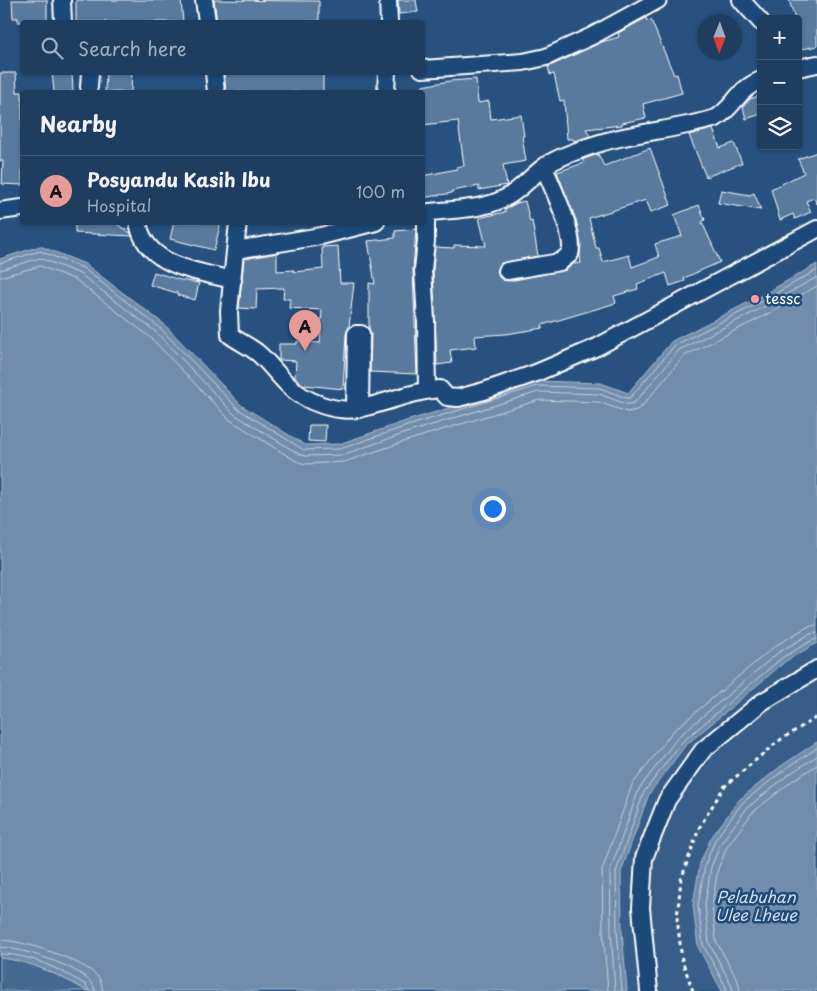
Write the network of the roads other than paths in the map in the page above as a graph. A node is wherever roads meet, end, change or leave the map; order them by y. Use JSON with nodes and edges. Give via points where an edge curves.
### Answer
{"nodes":[{"id":1,"x":62,"y":0,"type":"edge"},
{"id":2,"x":204,"y":0,"type":"edge"},
{"id":3,"x":388,"y":0,"type":"edge"},
{"id":4,"x":658,"y":0,"type":"edge"},
{"id":5,"x":742,"y":0,"type":"edge"},
{"id":6,"x":757,"y":17,"type":"edge"},
{"id":7,"x":63,"y":20,"type":"edge"},
{"id":8,"x":207,"y":20,"type":"edge"},
{"id":9,"x":389,"y":20,"type":"edge"},
{"id":10,"x":817,"y":64,"type":"edge"},
{"id":11,"x":802,"y":67,"type":"edge"},
{"id":12,"x":425,"y":69,"type":"edge"},
{"id":13,"x":214,"y":75,"type":"edge"},
{"id":14,"x":387,"y":75,"type":"edge"},
{"id":15,"x":757,"y":82,"type":"edge"},
{"id":16,"x":216,"y":90,"type":"edge"},
{"id":17,"x":386,"y":90,"type":"edge"},
{"id":18,"x":544,"y":166,"type":"junction"},
{"id":19,"x":20,"y":208,"type":"edge"},
{"id":20,"x":0,"y":211,"type":"edge"},
{"id":21,"x":425,"y":213,"type":"edge"},
{"id":22,"x":138,"y":225,"type":"edge"},
{"id":23,"x":238,"y":225,"type":"edge"},
{"id":24,"x":364,"y":225,"type":"edge"},
{"id":25,"x":425,"y":225,"type":"edge"},
{"id":26,"x":817,"y":229,"type":"edge"},
{"id":27,"x":236,"y":250,"type":"junction"},
{"id":28,"x":507,"y":271,"type":"dead end"},
{"id":29,"x":233,"y":280,"type":"junction"},
{"id":30,"x":427,"y":390,"type":"junction"},
{"id":31,"x":817,"y":669,"type":"edge"},
{"id":32,"x":649,"y":991,"type":"edge"}],
"edges":[{"from":1,"to":7,"type":"street"},
{"from":2,"to":8,"type":"street"},
{"from":3,"to":9,"type":"street"},
{"from":4,"to":12,"type":"street","via":[[546,57],[523,62]]},
{"from":5,"to":6,"type":"street"},
{"from":10,"to":11,"type":"street"},
{"from":13,"to":16,"type":"street"},
{"from":14,"to":17,"type":"street"},
{"from":15,"to":18,"type":"street","via":[[744,89],[716,118],[600,143]]},
{"from":18,"to":21,"type":"street","via":[[527,184],[497,202]]},
{"from":18,"to":28,"type":"street","via":[[569,232],[570,254],[560,262]]},
{"from":19,"to":20,"type":"street"},
{"from":22,"to":29,"type":"street","via":[[148,246],[162,259]]},
{"from":23,"to":27,"type":"street"},
{"from":24,"to":27,"type":"street","via":[[321,236]]},
{"from":25,"to":30,"type":"street"},
{"from":26,"to":30,"type":"street","via":[[598,347],[536,373],[458,398],[447,397],[440,389]]},
{"from":27,"to":29,"type":"street"},
{"from":29,"to":30,"type":"street","via":[[230,335],[259,354],[297,393],[309,400],[333,408],[360,409]]},
{"from":31,"to":32,"type":"street","via":[[762,702],[704,750],[667,800],[644,858],[641,908]]}]}
